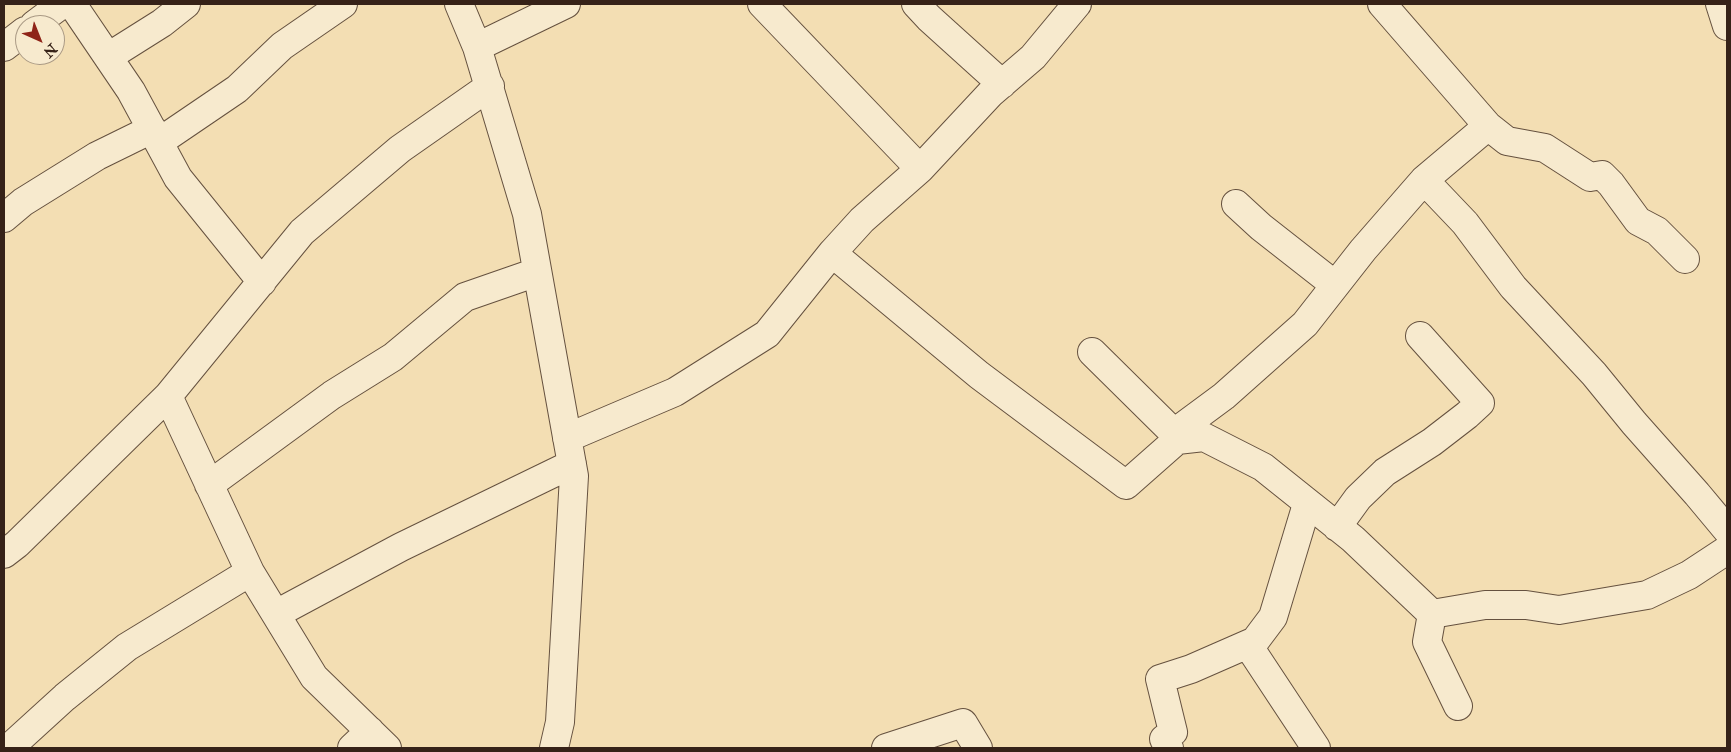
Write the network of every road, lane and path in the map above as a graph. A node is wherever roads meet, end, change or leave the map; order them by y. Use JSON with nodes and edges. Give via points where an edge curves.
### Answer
{"nodes":[{"id":1,"x":62,"y":4,"type":"edge"},
{"id":2,"x":72,"y":4,"type":"edge"},
{"id":3,"x":186,"y":4,"type":"edge"},
{"id":4,"x":343,"y":4,"type":"edge"},
{"id":5,"x":459,"y":4,"type":"edge"},
{"id":6,"x":566,"y":4,"type":"edge"},
{"id":7,"x":762,"y":4,"type":"edge"},
{"id":8,"x":916,"y":4,"type":"edge"},
{"id":9,"x":1077,"y":4,"type":"edge"},
{"id":10,"x":1382,"y":4,"type":"edge"},
{"id":11,"x":47,"y":15,"type":"edge"},
{"id":12,"x":15,"y":39,"type":"edge"},
{"id":13,"x":4,"y":47,"type":"edge"},
{"id":14,"x":477,"y":47,"type":"junction"},
{"id":15,"x":108,"y":57,"type":"junction"},
{"id":16,"x":1002,"y":84,"type":"junction"},
{"id":17,"x":490,"y":86,"type":"junction"},
{"id":18,"x":1488,"y":126,"type":"junction"},
{"id":19,"x":155,"y":135,"type":"junction"},
{"id":20,"x":920,"y":169,"type":"junction"},
{"id":21,"x":1424,"y":180,"type":"junction"},
{"id":22,"x":1236,"y":204,"type":"dead end"},
{"id":23,"x":4,"y":218,"type":"edge"},
{"id":24,"x":832,"y":252,"type":"junction"},
{"id":25,"x":1685,"y":259,"type":"dead end"},
{"id":26,"x":537,"y":272,"type":"junction"},
{"id":27,"x":262,"y":282,"type":"junction"},
{"id":28,"x":1335,"y":285,"type":"junction"},
{"id":29,"x":1420,"y":336,"type":"dead end"},
{"id":30,"x":1092,"y":352,"type":"dead end"},
{"id":31,"x":168,"y":396,"type":"junction"},
{"id":32,"x":1175,"y":436,"type":"junction"},
{"id":33,"x":569,"y":451,"type":"junction"},
{"id":34,"x":209,"y":485,"type":"junction"},
{"id":35,"x":1307,"y":504,"type":"junction"},
{"id":36,"x":1337,"y":527,"type":"junction"},
{"id":37,"x":1727,"y":530,"type":"edge"},
{"id":38,"x":1727,"y":550,"type":"edge"},
{"id":39,"x":4,"y":554,"type":"edge"},
{"id":40,"x":250,"y":572,"type":"junction"},
{"id":41,"x":276,"y":614,"type":"junction"},
{"id":42,"x":1432,"y":614,"type":"junction"},
{"id":43,"x":1248,"y":645,"type":"junction"},
{"id":44,"x":1458,"y":706,"type":"dead end"},
{"id":45,"x":370,"y":742,"type":"edge"},
{"id":46,"x":9,"y":748,"type":"edge"},
{"id":47,"x":554,"y":748,"type":"edge"},
{"id":48,"x":886,"y":748,"type":"edge"},
{"id":49,"x":978,"y":748,"type":"edge"},
{"id":50,"x":1169,"y":748,"type":"edge"},
{"id":51,"x":1316,"y":748,"type":"edge"}],
"edges":[{"from":1,"to":11,"type":"street"},
{"from":2,"to":15,"type":"street"},
{"from":3,"to":15,"type":"street"},
{"from":4,"to":19,"type":"street","via":[[282,46],[237,89]]},
{"from":5,"to":14,"type":"street"},
{"from":6,"to":14,"type":"street"},
{"from":7,"to":20,"type":"street"},
{"from":8,"to":16,"type":"street"},
{"from":9,"to":16,"type":"street","via":[[1033,57]]},
{"from":10,"to":18,"type":"street"},
{"from":12,"to":13,"type":"street"},
{"from":14,"to":17,"type":"street"},
{"from":15,"to":19,"type":"street"},
{"from":16,"to":20,"type":"street"},
{"from":17,"to":26,"type":"street","via":[[527,214]]},
{"from":17,"to":27,"type":"street","via":[[400,149],[302,232]]},
{"from":18,"to":21,"type":"street"},
{"from":18,"to":25,"type":"street","via":[[1507,141],[1545,148],[1590,177],[1602,175],[1638,221],[1657,231]]},
{"from":19,"to":23,"type":"street","via":[[97,156],[23,202]]},
{"from":19,"to":27,"type":"street","via":[[178,178]]},
{"from":20,"to":24,"type":"street","via":[[862,220]]},
{"from":21,"to":28,"type":"street"},
{"from":21,"to":37,"type":"street","via":[[1465,223],[1513,287],[1594,374]]},
{"from":22,"to":28,"type":"street","via":[[1261,228]]},
{"from":24,"to":32,"type":"street","via":[[979,375],[1126,485]]},
{"from":24,"to":33,"type":"street","via":[[767,334],[675,392]]},
{"from":26,"to":33,"type":"street"},
{"from":26,"to":34,"type":"street","via":[[465,297],[393,357],[332,395]]},
{"from":27,"to":31,"type":"street"},
{"from":28,"to":32,"type":"street","via":[[1305,324]]},
{"from":29,"to":36,"type":"street","via":[[1480,403],[1432,442],[1385,472],[1358,498]]},
{"from":30,"to":32,"type":"street"},
{"from":31,"to":34,"type":"street"},
{"from":31,"to":39,"type":"street"},
{"from":32,"to":35,"type":"street","via":[[1204,437],[1263,467]]},
{"from":33,"to":41,"type":"street"},
{"from":33,"to":47,"type":"street","via":[[574,476],[560,713]]},
{"from":34,"to":40,"type":"street"},
{"from":35,"to":36,"type":"street"},
{"from":35,"to":43,"type":"street","via":[[1273,617],[1255,641]]},
{"from":36,"to":42,"type":"street"},
{"from":38,"to":42,"type":"street","via":[[1690,575],[1647,595],[1559,610],[1526,605],[1485,606]]},
{"from":40,"to":41,"type":"street"},
{"from":40,"to":46,"type":"street","via":[[127,647]]},
{"from":41,"to":45,"type":"street","via":[[314,677]]},
{"from":42,"to":44,"type":"street","via":[[1427,642]]},
{"from":43,"to":50,"type":"street","via":[[1160,679],[1173,732],[1164,739]]},
{"from":43,"to":51,"type":"street"},
{"from":48,"to":49,"type":"street","via":[[963,723]]}]}
